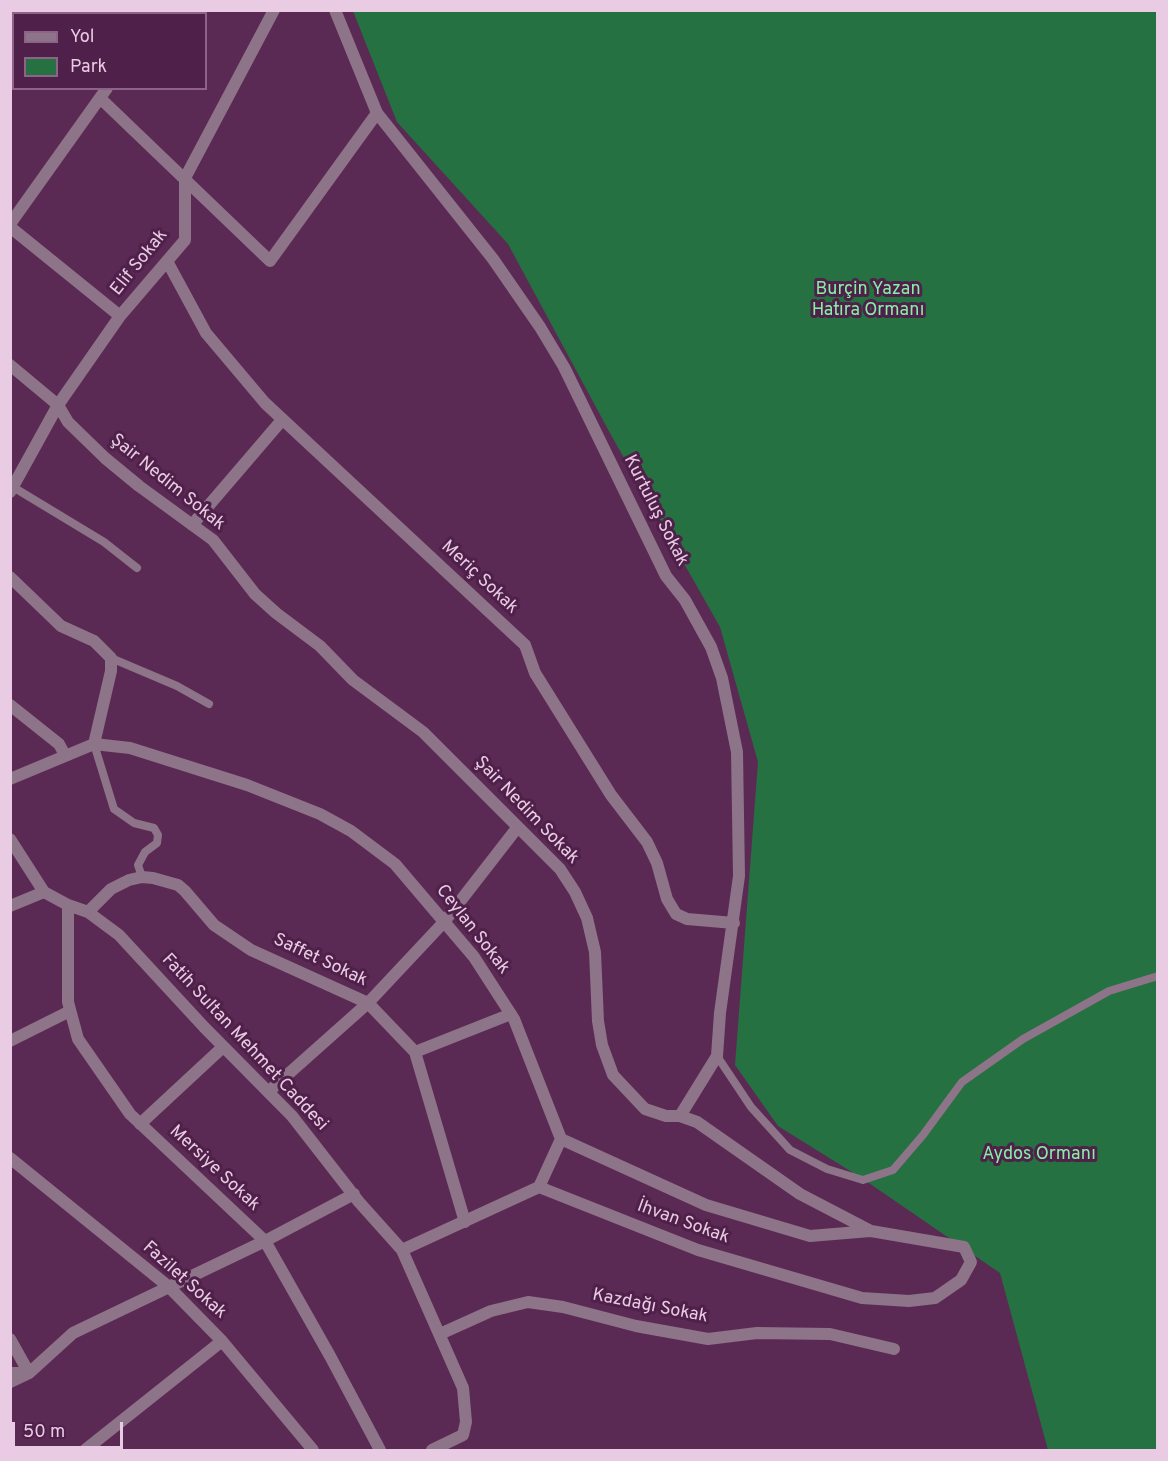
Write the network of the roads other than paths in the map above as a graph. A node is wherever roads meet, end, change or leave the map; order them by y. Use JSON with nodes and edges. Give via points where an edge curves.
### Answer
{"nodes":[{"id":1,"x":274,"y":10,"type":"edge"},
{"id":2,"x":335,"y":10,"type":"edge"},
{"id":3,"x":104,"y":93,"type":"edge"},
{"id":4,"x":377,"y":113,"type":"junction"},
{"id":5,"x":185,"y":178,"type":"junction"},
{"id":6,"x":10,"y":225,"type":"edge"},
{"id":7,"x":167,"y":261,"type":"junction"},
{"id":8,"x":120,"y":316,"type":"junction"},
{"id":9,"x":10,"y":365,"type":"edge"},
{"id":10,"x":58,"y":405,"type":"junction"},
{"id":11,"x":282,"y":420,"type":"junction"},
{"id":12,"x":12,"y":489,"type":"edge"},
{"id":13,"x":192,"y":525,"type":"junction"},
{"id":14,"x":137,"y":568,"type":"dead end"},
{"id":15,"x":10,"y":577,"type":"edge"},
{"id":16,"x":111,"y":658,"type":"junction"},
{"id":17,"x":209,"y":704,"type":"dead end"},
{"id":18,"x":10,"y":705,"type":"edge"},
{"id":19,"x":94,"y":744,"type":"junction"},
{"id":20,"x":65,"y":754,"type":"junction"},
{"id":21,"x":10,"y":779,"type":"edge"},
{"id":22,"x":517,"y":828,"type":"junction"},
{"id":23,"x":10,"y":839,"type":"edge"},
{"id":24,"x":142,"y":877,"type":"junction"},
{"id":25,"x":44,"y":892,"type":"junction"},
{"id":26,"x":68,"y":905,"type":"junction"},
{"id":27,"x":10,"y":906,"type":"edge"},
{"id":28,"x":88,"y":912,"type":"junction"},
{"id":29,"x":444,"y":922,"type":"junction"},
{"id":30,"x":734,"y":923,"type":"junction"},
{"id":31,"x":1158,"y":975,"type":"edge"},
{"id":32,"x":368,"y":1003,"type":"junction"},
{"id":33,"x":70,"y":1011,"type":"junction"},
{"id":34,"x":511,"y":1014,"type":"junction"},
{"id":35,"x":10,"y":1041,"type":"edge"},
{"id":36,"x":224,"y":1047,"type":"junction"},
{"id":37,"x":415,"y":1052,"type":"junction"},
{"id":38,"x":717,"y":1056,"type":"junction"},
{"id":39,"x":268,"y":1092,"type":"junction"},
{"id":40,"x":680,"y":1116,"type":"junction"},
{"id":41,"x":140,"y":1124,"type":"junction"},
{"id":42,"x":561,"y":1139,"type":"junction"},
{"id":43,"x":13,"y":1162,"type":"edge"},
{"id":44,"x":539,"y":1187,"type":"junction"},
{"id":45,"x":354,"y":1194,"type":"junction"},
{"id":46,"x":465,"y":1222,"type":"junction"},
{"id":47,"x":871,"y":1231,"type":"junction"},
{"id":48,"x":265,"y":1240,"type":"junction"},
{"id":49,"x":402,"y":1250,"type":"junction"},
{"id":50,"x":961,"y":1280,"type":"joint"},
{"id":51,"x":169,"y":1287,"type":"junction"},
{"id":52,"x":440,"y":1334,"type":"junction"},
{"id":53,"x":10,"y":1339,"type":"edge"},
{"id":54,"x":222,"y":1341,"type":"junction"},
{"id":55,"x":894,"y":1349,"type":"dead end"},
{"id":56,"x":10,"y":1372,"type":"edge"},
{"id":57,"x":29,"y":1373,"type":"junction"},
{"id":58,"x":10,"y":1382,"type":"edge"},
{"id":59,"x":85,"y":1450,"type":"edge"},
{"id":60,"x":313,"y":1450,"type":"edge"},
{"id":61,"x":380,"y":1450,"type":"edge"},
{"id":62,"x":432,"y":1450,"type":"edge"}],
"edges":[{"from":1,"to":5,"type":"street","name":"Elif Sokak"},
{"from":2,"to":4,"type":"street","name":"Kurtuluş Sokak"},
{"from":3,"to":5,"type":"street"},
{"from":3,"to":6,"type":"street"},
{"from":4,"to":5,"type":"street","via":[[270,261]]},
{"from":4,"to":30,"type":"street","name":"Kurtuluş Sokak","via":[[493,259],[540,327],[666,576],[685,600],[711,647],[722,678],[737,752],[739,876]]},
{"from":5,"to":7,"type":"street","name":"Elif Sokak","via":[[185,240]]},
{"from":6,"to":8,"type":"street"},
{"from":7,"to":8,"type":"street","name":"Elif Sokak"},
{"from":7,"to":11,"type":"street","name":"Meriç Sokak","via":[[206,333]]},
{"from":8,"to":10,"type":"street","name":"Elif Sokak"},
{"from":9,"to":10,"type":"street","name":"Şair Nedim Sokak"},
{"from":10,"to":12,"type":"street","name":"Elif Sokak"},
{"from":10,"to":13,"type":"street","name":"Şair Nedim Sokak","via":[[68,422],[105,458]]},
{"from":11,"to":13,"type":"street"},
{"from":11,"to":30,"type":"street","name":"Meriç Sokak","via":[[525,645],[535,673],[611,795],[648,842],[676,914],[687,919]]},
{"from":12,"to":14,"type":"lane","via":[[104,542]]},
{"from":13,"to":22,"type":"street","name":"Şair Nedim Sokak","via":[[213,540],[255,594],[320,646],[353,680],[423,732]]},
{"from":15,"to":16,"type":"street","via":[[61,626],[94,641]]},
{"from":16,"to":17,"type":"lane"},
{"from":16,"to":19,"type":"street"},
{"from":18,"to":20,"type":"street","via":[[59,744]]},
{"from":19,"to":20,"type":"street","name":"Ceylan Sokak"},
{"from":19,"to":24,"type":"lane","via":[[114,809],[134,823],[154,828],[158,835],[157,843],[145,852],[138,865]]},
{"from":19,"to":29,"type":"street","name":"Ceylan Sokak","via":[[139,751],[320,814],[351,831],[395,864]]},
{"from":20,"to":21,"type":"street","name":"Ceylan Sokak"},
{"from":22,"to":29,"type":"street"},
{"from":22,"to":40,"type":"street","name":"Şair Nedim Sokak","via":[[560,869],[587,918],[595,952],[600,1037],[614,1075],[645,1109]]},
{"from":23,"to":25,"type":"street","name":"Fatih Sultan Mehmet Caddesi"},
{"from":24,"to":28,"type":"street","via":[[111,890]]},
{"from":24,"to":32,"type":"street","name":"Saffet Sokak","via":[[178,885],[214,925],[251,950]]},
{"from":25,"to":26,"type":"street","name":"Fatih Sultan Mehmet Caddesi"},
{"from":25,"to":27,"type":"street"},
{"from":26,"to":28,"type":"street","name":"Fatih Sultan Mehmet Caddesi"},
{"from":26,"to":33,"type":"street","name":"Mersiye Sokak"},
{"from":28,"to":36,"type":"street","name":"Fatih Sultan Mehmet Caddesi","via":[[119,935]]},
{"from":29,"to":32,"type":"street"},
{"from":29,"to":34,"type":"street","name":"Ceylan Sokak","via":[[474,957]]},
{"from":30,"to":38,"type":"street","name":"Kurtuluş Sokak"},
{"from":31,"to":38,"type":"lane","via":[[1109,990],[1023,1039],[962,1082],[893,1170],[863,1180],[827,1169],[790,1150],[751,1107]]},
{"from":32,"to":37,"type":"street","name":"Saffet Sokak"},
{"from":32,"to":39,"type":"street"},
{"from":33,"to":35,"type":"street"},
{"from":33,"to":41,"type":"street","name":"Mersiye Sokak","via":[[78,1039]]},
{"from":34,"to":37,"type":"street"},
{"from":34,"to":42,"type":"street","name":"Ceylan Sokak"},
{"from":36,"to":39,"type":"street","name":"Fatih Sultan Mehmet Caddesi"},
{"from":36,"to":41,"type":"street"},
{"from":37,"to":46,"type":"street","name":"Saffet Sokak"},
{"from":38,"to":40,"type":"street","name":"Kurtuluş Sokak"},
{"from":39,"to":45,"type":"street","name":"Fatih Sultan Mehmet Caddesi"},
{"from":40,"to":47,"type":"street","name":"Şair Nedim Sokak","via":[[697,1122],[800,1194]]},
{"from":41,"to":48,"type":"street","name":"Mersiye Sokak"},
{"from":42,"to":44,"type":"street"},
{"from":42,"to":47,"type":"street","via":[[706,1205],[810,1236]]},
{"from":43,"to":51,"type":"street","name":"Fazilet Sokak"},
{"from":44,"to":46,"type":"street"},
{"from":44,"to":50,"type":"street","name":"İhvan Sokak","via":[[698,1250],[862,1298],[935,1299]]},
{"from":45,"to":48,"type":"street"},
{"from":45,"to":49,"type":"street","name":"Fatih Sultan Mehmet Caddesi"},
{"from":46,"to":49,"type":"street"},
{"from":47,"to":50,"type":"street","name":"Şair Nedim Sokak","via":[[964,1247],[971,1262]]},
{"from":48,"to":51,"type":"street"},
{"from":48,"to":61,"type":"street","name":"Mersiye Sokak"},
{"from":49,"to":52,"type":"street","name":"Fatih Sultan Mehmet Caddesi"},
{"from":51,"to":54,"type":"street","name":"Fazilet Sokak"},
{"from":51,"to":57,"type":"street","via":[[73,1333]]},
{"from":52,"to":55,"type":"street","name":"Kazdağı Sokak","via":[[490,1311],[528,1302],[708,1339],[756,1333],[830,1334]]},
{"from":52,"to":62,"type":"street","name":"Fatih Sultan Mehmet Caddesi","via":[[463,1388],[466,1422],[463,1435]]},
{"from":53,"to":57,"type":"street"},
{"from":54,"to":59,"type":"street"},
{"from":54,"to":60,"type":"street","name":"Fazilet Sokak"},
{"from":56,"to":57,"type":"street"},
{"from":57,"to":58,"type":"street"}]}
